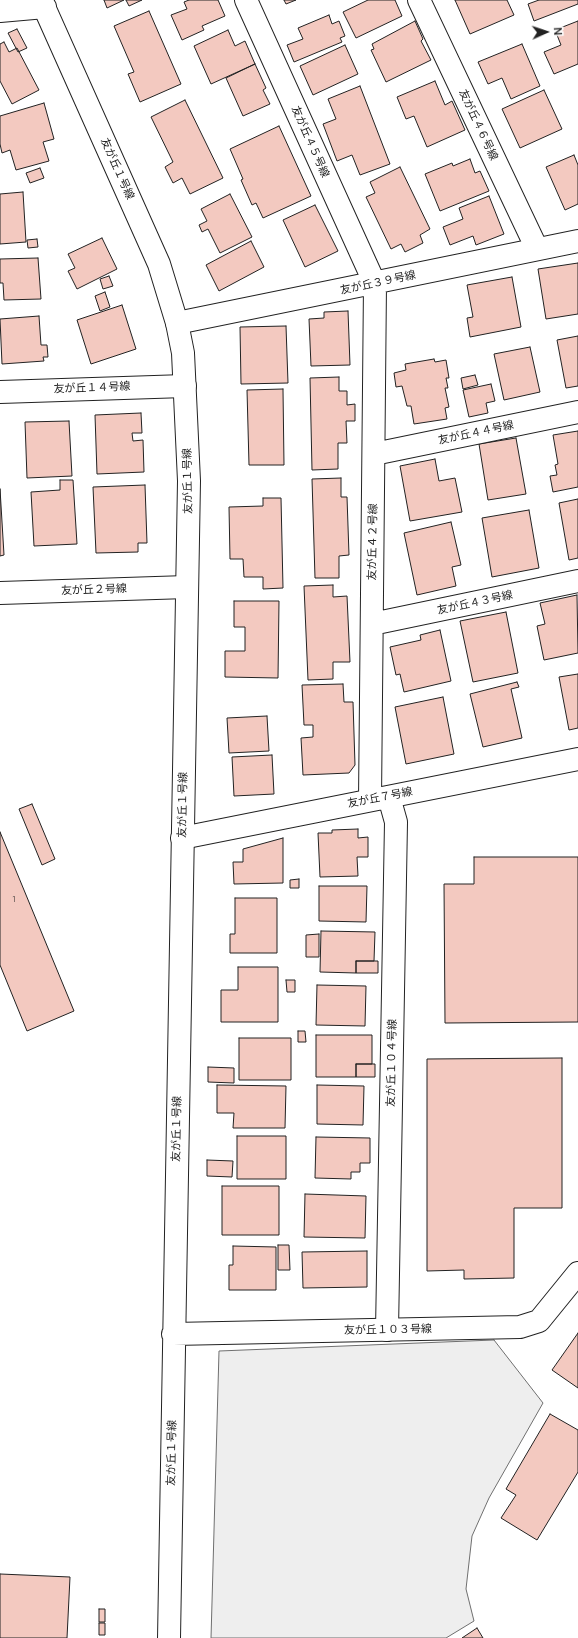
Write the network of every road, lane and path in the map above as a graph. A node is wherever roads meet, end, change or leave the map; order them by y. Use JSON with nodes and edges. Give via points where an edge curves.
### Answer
{"nodes":[{"id":1,"x":246,"y":0,"type":"edge"},
{"id":2,"x":418,"y":0,"type":"edge"},
{"id":3,"x":43,"y":4,"type":"edge"},
{"id":4,"x":0,"y":11,"type":"edge"},
{"id":5,"x":578,"y":241,"type":"edge"},
{"id":6,"x":537,"y":249,"type":"junction"},
{"id":7,"x":374,"y":284,"type":"junction"},
{"id":8,"x":177,"y":323,"type":"junction"},
{"id":9,"x":185,"y":386,"type":"junction"},
{"id":10,"x":0,"y":392,"type":"edge"},
{"id":11,"x":578,"y":412,"type":"edge"},
{"id":12,"x":374,"y":454,"type":"junction"},
{"id":13,"x":578,"y":581,"type":"edge"},
{"id":14,"x":187,"y":587,"type":"junction"},
{"id":15,"x":0,"y":593,"type":"edge"},
{"id":16,"x":372,"y":624,"type":"junction"},
{"id":17,"x":578,"y":759,"type":"edge"},
{"id":18,"x":379,"y":798,"type":"junction"},
{"id":19,"x":182,"y":838,"type":"junction"},
{"id":20,"x":578,"y":1273,"type":"edge"},
{"id":21,"x":387,"y":1330,"type":"junction"},
{"id":22,"x":174,"y":1334,"type":"junction"},
{"id":23,"x":169,"y":1638,"type":"edge"}],
"edges":[{"from":1,"to":7,"type":"street","name":"友が丘４５号線"},
{"from":2,"to":6,"type":"street","name":"友が丘４６号線"},
{"from":3,"to":4,"type":"street"},
{"from":3,"to":8,"type":"street","name":"友が丘１号線","via":[[160,264]]},
{"from":5,"to":6,"type":"street","name":"友が丘３９号線"},
{"from":6,"to":7,"type":"street","name":"友が丘３９号線"},
{"from":7,"to":8,"type":"street","name":"友が丘３９号線"},
{"from":7,"to":12,"type":"street","name":"友が丘４２号線"},
{"from":8,"to":9,"type":"street","name":"友が丘１号線","via":[[183,352]]},
{"from":9,"to":10,"type":"street","name":"友が丘１４号線"},
{"from":9,"to":14,"type":"street","name":"友が丘１号線","via":[[189,481]]},
{"from":11,"to":12,"type":"street","name":"友が丘４４号線"},
{"from":12,"to":16,"type":"street","name":"友が丘４２号線"},
{"from":13,"to":16,"type":"street","name":"友が丘４３号線"},
{"from":14,"to":15,"type":"street","name":"友が丘２号線"},
{"from":14,"to":19,"type":"street","name":"友が丘１号線"},
{"from":16,"to":18,"type":"street","name":"友が丘４２号線"},
{"from":17,"to":18,"type":"street","name":"友が丘７号線"},
{"from":18,"to":19,"type":"street","name":"友が丘７号線"},
{"from":18,"to":21,"type":"street","name":"友が丘１０４号線","via":[[396,822]]},
{"from":19,"to":22,"type":"street","name":"友が丘１号線"},
{"from":20,"to":21,"type":"street","name":"友が丘１０３号線","via":[[539,1321],[530,1325]]},
{"from":21,"to":22,"type":"street","name":"友が丘１０３号線"},
{"from":22,"to":23,"type":"street","name":"友が丘１号線"}]}
